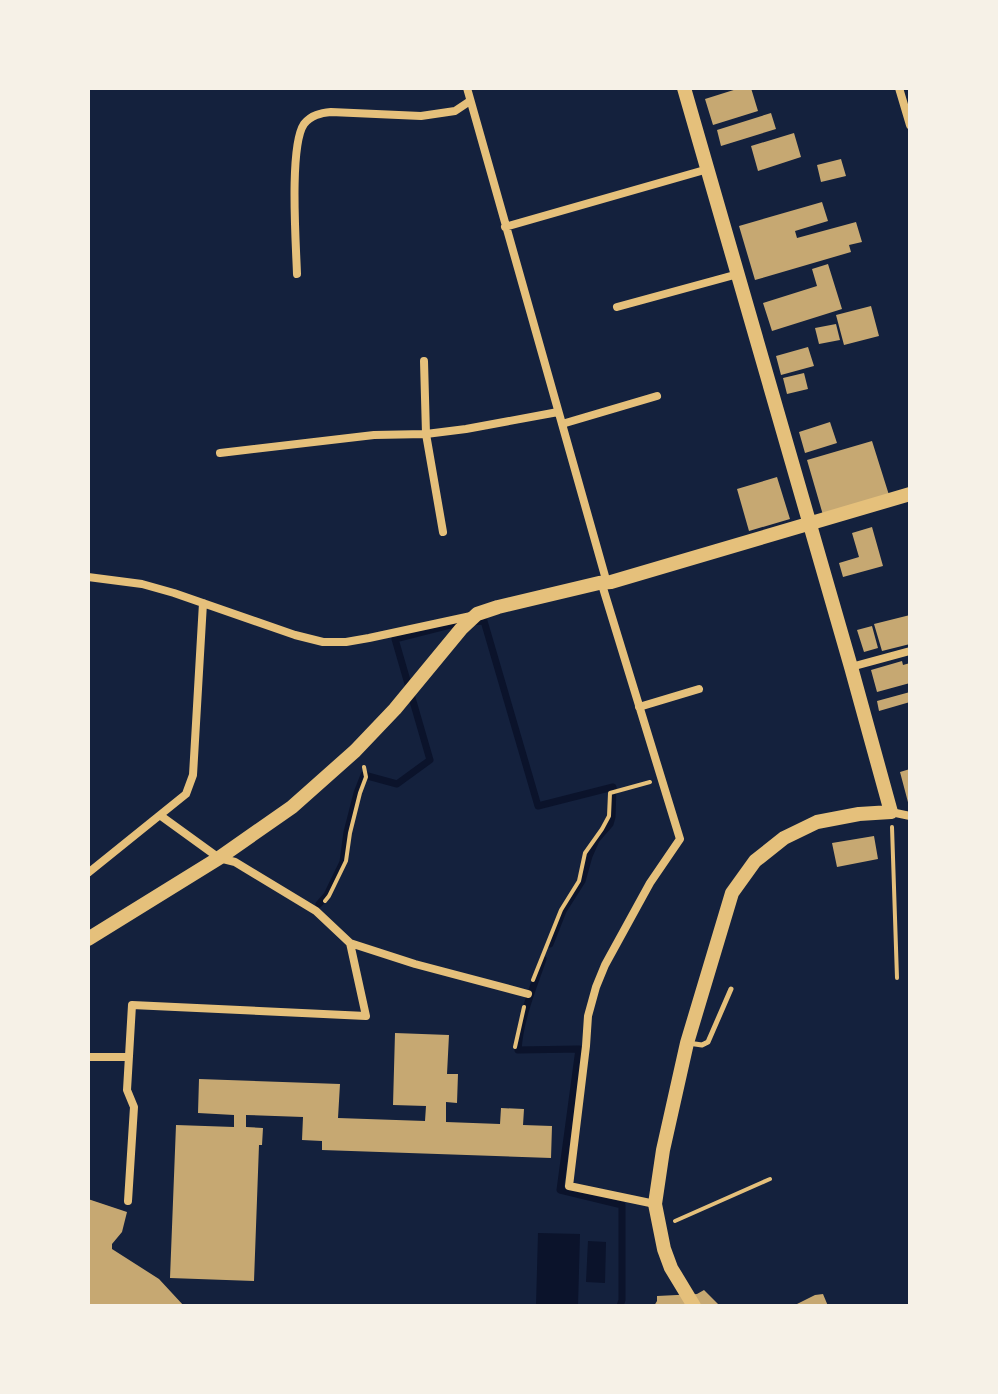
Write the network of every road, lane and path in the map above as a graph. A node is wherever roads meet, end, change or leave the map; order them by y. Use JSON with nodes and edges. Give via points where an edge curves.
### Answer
{"nodes":[{"id":1,"x":467,"y":88,"type":"edge"},
{"id":2,"x":684,"y":88,"type":"edge"},
{"id":3,"x":899,"y":88,"type":"edge"},
{"id":4,"x":470,"y":101,"type":"junction"},
{"id":5,"x":910,"y":125,"type":"edge"},
{"id":6,"x":708,"y":169,"type":"junction"},
{"id":7,"x":505,"y":227,"type":"junction"},
{"id":8,"x":297,"y":274,"type":"dead end"},
{"id":9,"x":738,"y":274,"type":"junction"},
{"id":10,"x":617,"y":307,"type":"dead end"},
{"id":11,"x":424,"y":361,"type":"dead end"},
{"id":12,"x":657,"y":396,"type":"dead end"},
{"id":13,"x":558,"y":412,"type":"junction"},
{"id":14,"x":562,"y":424,"type":"junction"},
{"id":15,"x":426,"y":434,"type":"junction"},
{"id":16,"x":220,"y":453,"type":"dead end"},
{"id":17,"x":910,"y":494,"type":"edge"},
{"id":18,"x":809,"y":524,"type":"junction"},
{"id":19,"x":443,"y":532,"type":"dead end"},
{"id":20,"x":88,"y":577,"type":"edge"},
{"id":21,"x":604,"y":582,"type":"junction"},
{"id":22,"x":203,"y":603,"type":"junction"},
{"id":23,"x":477,"y":614,"type":"junction"},
{"id":24,"x":910,"y":651,"type":"edge"},
{"id":25,"x":851,"y":667,"type":"junction"},
{"id":26,"x":699,"y":689,"type":"dead end"},
{"id":27,"x":639,"y":707,"type":"junction"},
{"id":28,"x":355,"y":751,"type":"junction"},
{"id":29,"x":660,"y":779,"type":"junction"},
{"id":30,"x":891,"y":812,"type":"junction"},
{"id":31,"x":161,"y":816,"type":"junction"},
{"id":32,"x":910,"y":816,"type":"edge"},
{"id":33,"x":219,"y":858,"type":"junction"},
{"id":34,"x":88,"y":873,"type":"edge"},
{"id":35,"x":316,"y":911,"type":"junction"},
{"id":36,"x":88,"y":939,"type":"edge"},
{"id":37,"x":350,"y":943,"type":"junction"},
{"id":38,"x":897,"y":978,"type":"dead end"},
{"id":39,"x":731,"y":989,"type":"dead end"},
{"id":40,"x":528,"y":994,"type":"junction"},
{"id":41,"x":687,"y":1043,"type":"junction"},
{"id":42,"x":515,"y":1047,"type":"dead end"},
{"id":43,"x":88,"y":1057,"type":"edge"},
{"id":44,"x":129,"y":1057,"type":"junction"},
{"id":45,"x":770,"y":1179,"type":"dead end"},
{"id":46,"x":128,"y":1201,"type":"dead end"},
{"id":47,"x":655,"y":1204,"type":"junction"},
{"id":48,"x":659,"y":1228,"type":"junction"},
{"id":49,"x":694,"y":1306,"type":"edge"}],
"edges":[{"from":1,"to":4,"type":"street"},
{"from":2,"to":6,"type":"main road"},
{"from":3,"to":5,"type":"street"},
{"from":4,"to":7,"type":"street"},
{"from":4,"to":8,"type":"street","via":[[455,111],[421,116],[317,113],[303,125],[294,181]]},
{"from":6,"to":7,"type":"street"},
{"from":6,"to":9,"type":"main road"},
{"from":7,"to":13,"type":"street"},
{"from":9,"to":10,"type":"street"},
{"from":9,"to":18,"type":"main road"},
{"from":11,"to":15,"type":"street"},
{"from":12,"to":14,"type":"street"},
{"from":13,"to":14,"type":"street"},
{"from":13,"to":15,"type":"street"},
{"from":14,"to":21,"type":"street"},
{"from":15,"to":16,"type":"street"},
{"from":15,"to":19,"type":"street"},
{"from":17,"to":18,"type":"main road"},
{"from":18,"to":21,"type":"main road"},
{"from":18,"to":25,"type":"main road"},
{"from":20,"to":22,"type":"street","via":[[142,584]]},
{"from":21,"to":23,"type":"main road"},
{"from":21,"to":27,"type":"street"},
{"from":22,"to":23,"type":"street","via":[[323,642],[369,638]]},
{"from":22,"to":31,"type":"street","via":[[193,775],[186,794]]},
{"from":23,"to":28,"type":"main road"},
{"from":24,"to":25,"type":"street"},
{"from":25,"to":30,"type":"main road"},
{"from":26,"to":27,"type":"street"},
{"from":27,"to":29,"type":"street"},
{"from":28,"to":33,"type":"main road","via":[[292,807]]},
{"from":28,"to":35,"type":"path","via":[[366,777],[346,861]]},
{"from":29,"to":40,"type":"path","via":[[610,793],[609,816],[585,853],[579,881],[561,910]]},
{"from":29,"to":47,"type":"street","via":[[680,839],[650,883],[596,987],[588,1016],[569,1186]]},
{"from":30,"to":32,"type":"street"},
{"from":30,"to":38,"type":"path"},
{"from":30,"to":41,"type":"main road","via":[[817,822],[784,838],[755,861],[732,893]]},
{"from":31,"to":33,"type":"street"},
{"from":31,"to":34,"type":"street"},
{"from":33,"to":35,"type":"street","via":[[235,862]]},
{"from":33,"to":36,"type":"main road"},
{"from":35,"to":37,"type":"street"},
{"from":37,"to":40,"type":"street"},
{"from":37,"to":44,"type":"street","via":[[366,1016],[132,1005]]},
{"from":39,"to":41,"type":"lane","via":[[708,1042]]},
{"from":40,"to":42,"type":"path"},
{"from":41,"to":47,"type":"main road"},
{"from":43,"to":44,"type":"street"},
{"from":44,"to":46,"type":"street","via":[[127,1090],[134,1107]]},
{"from":45,"to":48,"type":"path"},
{"from":47,"to":48,"type":"main road"},
{"from":48,"to":49,"type":"main road","via":[[671,1268]]}]}
